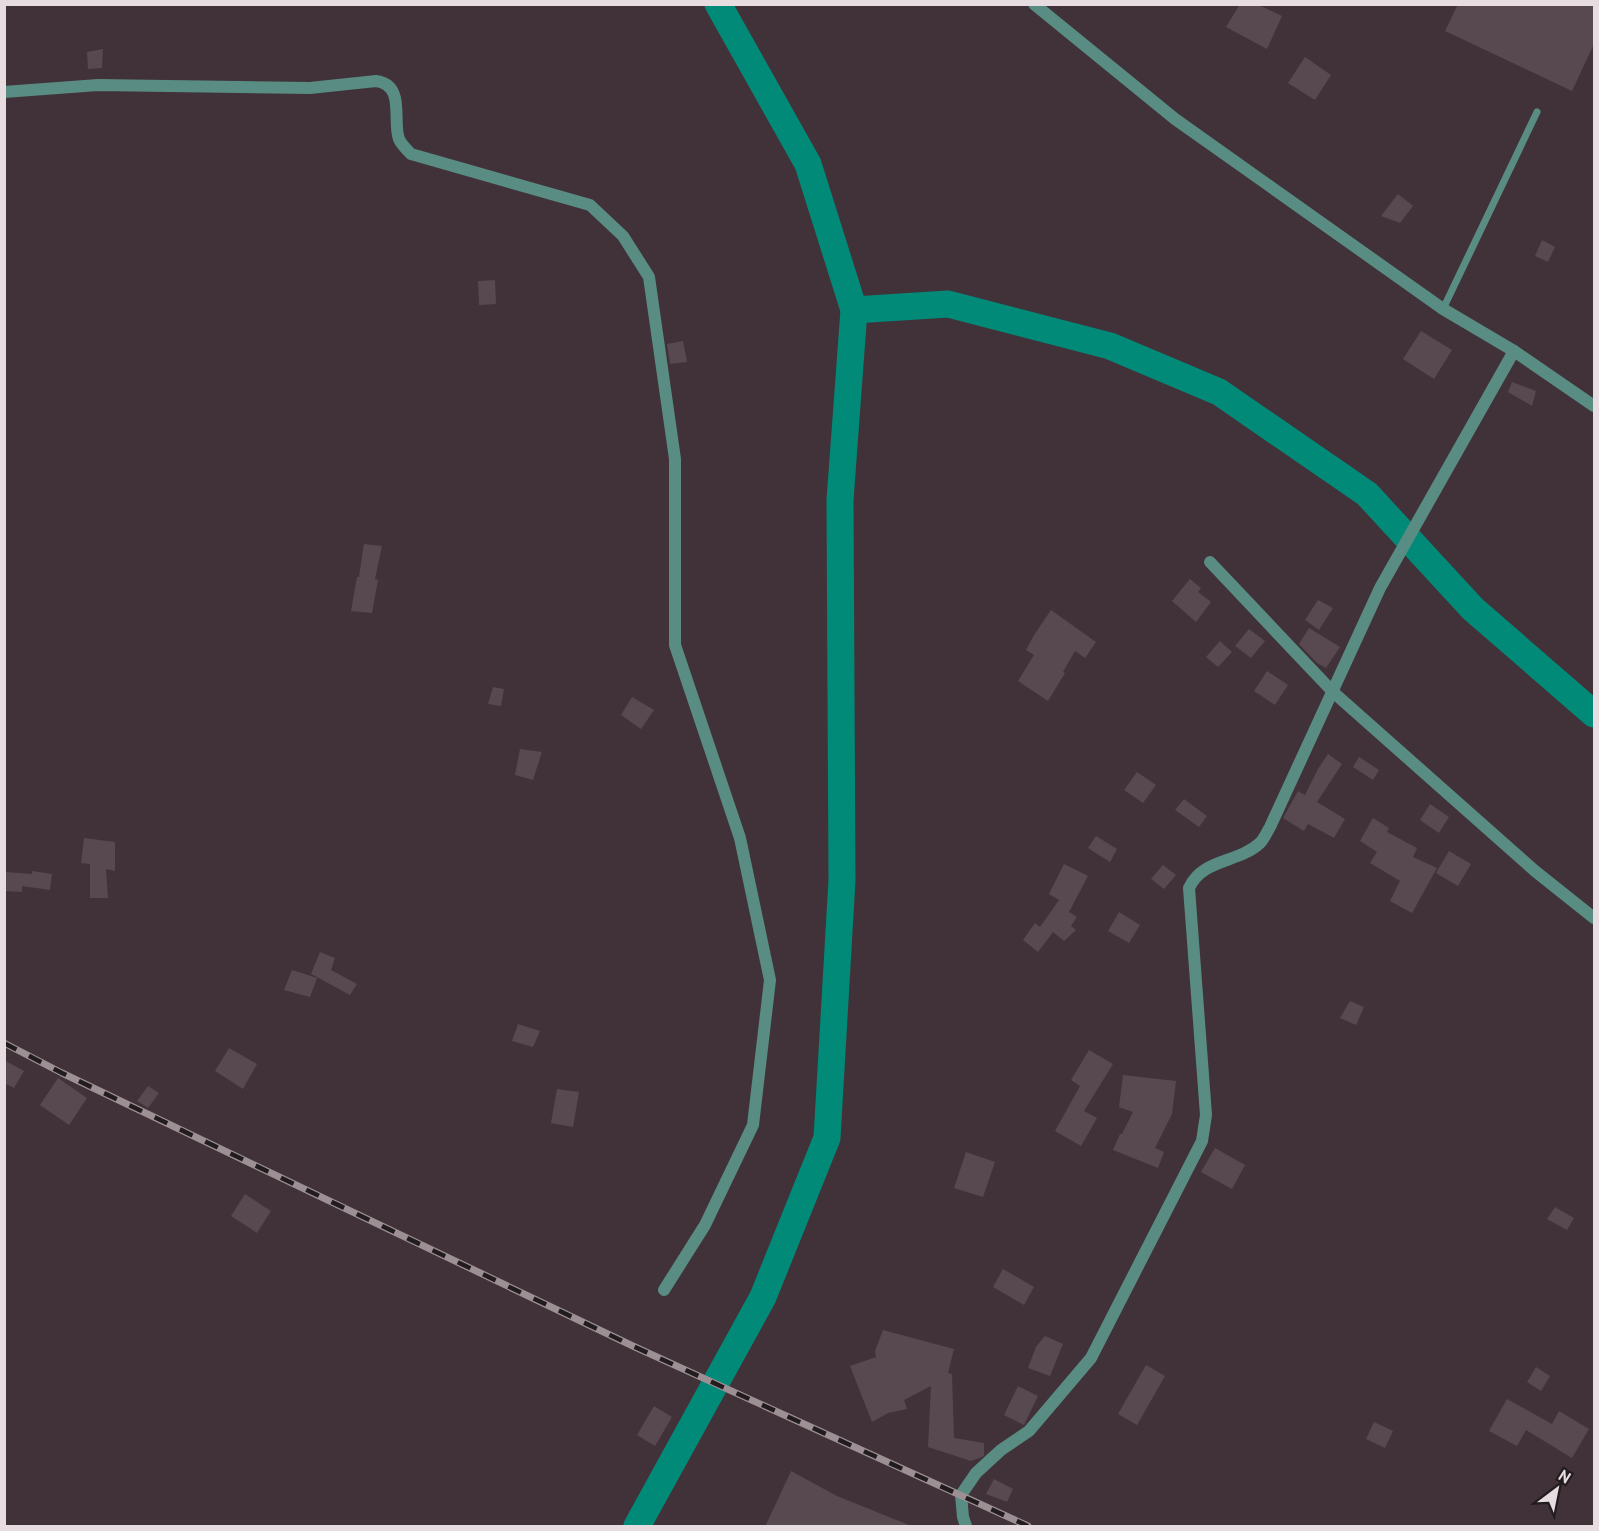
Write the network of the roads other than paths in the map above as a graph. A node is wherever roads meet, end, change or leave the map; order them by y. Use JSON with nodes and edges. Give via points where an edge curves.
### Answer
{"nodes":[{"id":1,"x":1034,"y":4,"type":"edge"},
{"id":2,"x":4,"y":92,"type":"edge"},
{"id":3,"x":1537,"y":112,"type":"dead end"},
{"id":4,"x":1443,"y":309,"type":"junction"},
{"id":5,"x":1514,"y":351,"type":"junction"},
{"id":6,"x":1594,"y":405,"type":"edge"},
{"id":7,"x":1210,"y":562,"type":"dead end"},
{"id":8,"x":1333,"y":692,"type":"junction"},
{"id":9,"x":1594,"y":918,"type":"edge"},
{"id":10,"x":664,"y":1290,"type":"dead end"},
{"id":11,"x":966,"y":1527,"type":"edge"}],
"edges":[{"from":1,"to":4,"type":"street","via":[[1175,118]]},
{"from":2,"to":10,"type":"street","via":[[98,85],[310,88],[385,82],[396,103],[399,139],[411,154],[590,205],[623,236],[649,277],[675,459],[675,645],[740,838],[770,980],[753,1125],[705,1225]]},
{"from":3,"to":4,"type":"lane"},
{"from":4,"to":5,"type":"street"},
{"from":5,"to":6,"type":"street"},
{"from":5,"to":8,"type":"street","via":[[1380,588]]},
{"from":7,"to":8,"type":"street"},
{"from":8,"to":9,"type":"street","via":[[1535,871]]},
{"from":8,"to":11,"type":"street","via":[[1261,842],[1247,852],[1202,870],[1189,888],[1206,1115],[1202,1141],[1091,1358],[1029,1431],[976,1473],[961,1495]]}]}
